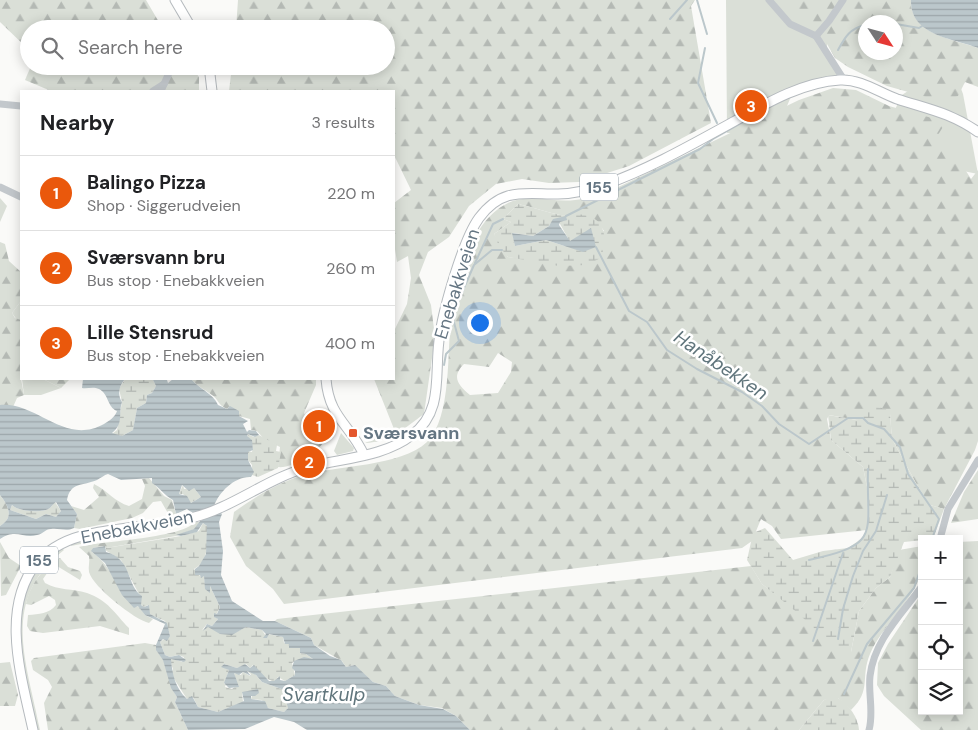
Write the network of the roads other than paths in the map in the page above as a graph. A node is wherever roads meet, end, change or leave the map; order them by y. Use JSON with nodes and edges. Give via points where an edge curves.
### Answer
{"nodes":[{"id":1,"x":175,"y":0,"type":"edge"},
{"id":2,"x":769,"y":0,"type":"edge"},
{"id":3,"x":843,"y":0,"type":"edge"},
{"id":4,"x":187,"y":20,"type":"edge"},
{"id":5,"x":816,"y":36,"type":"junction"},
{"id":6,"x":168,"y":75,"type":"edge"},
{"id":7,"x":210,"y":75,"type":"edge"},
{"id":8,"x":844,"y":80,"type":"junction"},
{"id":9,"x":163,"y":88,"type":"edge"},
{"id":10,"x":212,"y":90,"type":"edge"},
{"id":11,"x":0,"y":104,"type":"edge"},
{"id":12,"x":20,"y":106,"type":"edge"},
{"id":13,"x":978,"y":132,"type":"edge"},
{"id":14,"x":0,"y":187,"type":"edge"},
{"id":15,"x":20,"y":197,"type":"edge"},
{"id":16,"x":326,"y":380,"type":"edge"},
{"id":17,"x":364,"y":455,"type":"junction"},
{"id":18,"x":978,"y":460,"type":"edge"},
{"id":19,"x":941,"y":535,"type":"edge"},
{"id":20,"x":918,"y":591,"type":"edge"},
{"id":21,"x":32,"y":730,"type":"edge"},
{"id":22,"x":869,"y":730,"type":"edge"}],
"edges":[{"from":1,"to":4,"type":"main road"},
{"from":2,"to":5,"type":"street","via":[[790,24]]},
{"from":3,"to":5,"type":"street"},
{"from":5,"to":8,"type":"street"},
{"from":6,"to":9,"type":"street"},
{"from":7,"to":10,"type":"main road"},
{"from":8,"to":13,"type":"main road","name":"Enebakkveien","number":"155","via":[[856,81],[897,99],[945,113]]},
{"from":8,"to":17,"type":"main road","name":"Enebakkveien","number":"155","via":[[776,95],[657,162],[606,184],[567,194],[512,194],[491,205],[472,231],[445,313],[438,341],[437,391],[431,412],[421,427],[405,440]]},
{"from":11,"to":12,"type":"street"},
{"from":14,"to":15,"type":"street"},
{"from":16,"to":17,"type":"main road","via":[[336,415]]},
{"from":17,"to":21,"type":"main road","name":"Enebakkveien","number":"155","via":[[295,472],[213,511],[78,537],[56,547],[31,568],[16,595],[11,625]]},
{"from":18,"to":19,"type":"street","via":[[948,510]]},
{"from":20,"to":22,"type":"street","via":[[876,653],[870,678]]}]}
